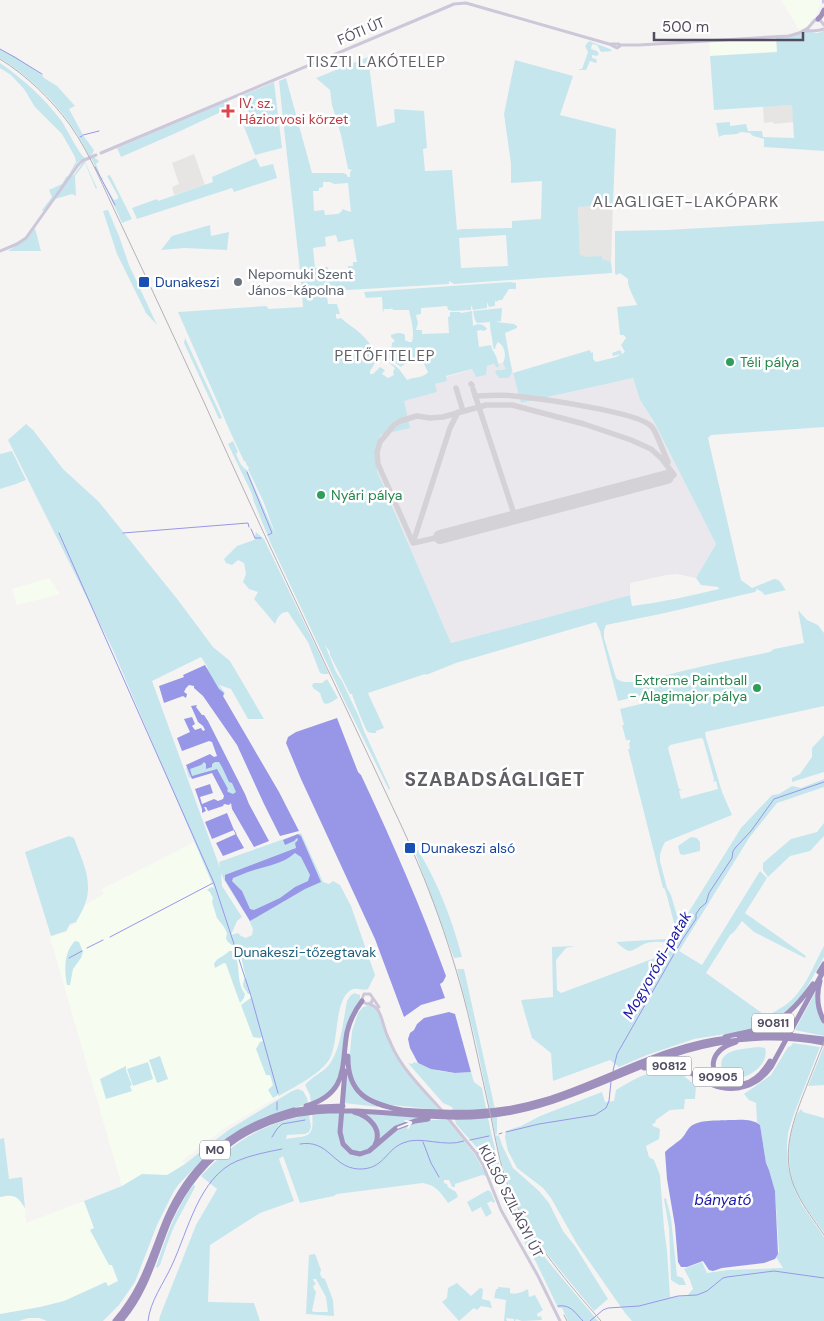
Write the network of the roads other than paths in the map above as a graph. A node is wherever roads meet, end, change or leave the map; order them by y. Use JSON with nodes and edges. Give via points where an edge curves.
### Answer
{"nodes":[{"id":1,"x":824,"y":10,"type":"edge"},
{"id":2,"x":824,"y":16,"type":"edge"},
{"id":3,"x":822,"y":23,"type":"edge"},
{"id":4,"x":811,"y":25,"type":"junction"},
{"id":5,"x":823,"y":30,"type":"edge"},
{"id":6,"x":814,"y":31,"type":"junction"},
{"id":7,"x":802,"y":32,"type":"junction"},
{"id":8,"x":0,"y":251,"type":"edge"},
{"id":9,"x":824,"y":964,"type":"edge"},
{"id":10,"x":824,"y":971,"type":"edge"},
{"id":11,"x":813,"y":984,"type":"junction"},
{"id":12,"x":373,"y":999,"type":"junction"},
{"id":13,"x":366,"y":1003,"type":"junction"},
{"id":14,"x":824,"y":1021,"type":"edge"},
{"id":15,"x":782,"y":1036,"type":"junction"},
{"id":16,"x":718,"y":1039,"type":"junction"},
{"id":17,"x":748,"y":1039,"type":"junction"},
{"id":18,"x":389,"y":1040,"type":"junction"},
{"id":19,"x":822,"y":1040,"type":"edge"},
{"id":20,"x":347,"y":1049,"type":"junction"},
{"id":21,"x":618,"y":1074,"type":"junction"},
{"id":22,"x":309,"y":1108,"type":"junction"},
{"id":23,"x":349,"y":1109,"type":"junction"},
{"id":24,"x":519,"y":1109,"type":"junction"},
{"id":25,"x":410,"y":1111,"type":"junction"},
{"id":26,"x":432,"y":1116,"type":"junction"},
{"id":27,"x":367,"y":1152,"type":"junction"},
{"id":28,"x":476,"y":1153,"type":"junction"},
{"id":29,"x":481,"y":1162,"type":"junction"},
{"id":30,"x":115,"y":1321,"type":"edge"},
{"id":31,"x":120,"y":1321,"type":"edge"},
{"id":32,"x":560,"y":1321,"type":"edge"}],
"edges":[{"from":1,"to":3,"type":"highway"},
{"from":2,"to":3,"type":"highway"},
{"from":3,"to":4,"type":"main road","via":[[814,21]]},
{"from":3,"to":5,"type":"main road"},
{"from":4,"to":6,"type":"main road"},
{"from":4,"to":7,"type":"main road"},
{"from":5,"to":6,"type":"main road"},
{"from":6,"to":7,"type":"main road","name":"FÓTI ÚT"},
{"from":7,"to":8,"type":"main road","name":"FÓTI ÚT","via":[[789,36],[618,46],[460,3],[84,160],[26,238]]},
{"from":9,"to":11,"type":"highway"},
{"from":10,"to":14,"type":"highway","via":[[817,996]]},
{"from":10,"to":15,"type":"highway"},
{"from":11,"to":15,"type":"highway"},
{"from":11,"to":16,"type":"highway","number":"90811","via":[[789,1013],[773,1023]]},
{"from":12,"to":13,"type":"main road"},
{"from":12,"to":13,"type":"main road","via":[[372,995],[363,996]]},
{"from":12,"to":18,"type":"main road","via":[[382,1014]]},
{"from":13,"to":18,"type":"main road","via":[[378,1010]]},
{"from":13,"to":20,"type":"highway","via":[[352,1021]]},
{"from":13,"to":20,"type":"highway","via":[[358,1006],[349,1026]]},
{"from":15,"to":16,"type":"highway","number":"M0"},
{"from":15,"to":17,"type":"highway","number":"M0"},
{"from":15,"to":17,"type":"highway","number":"90905","via":[[759,1075],[743,1084],[722,1082],[714,1070],[718,1053],[727,1046]]},
{"from":15,"to":19,"type":"highway","number":"M0"},
{"from":15,"to":21,"type":"highway","number":"90812","via":[[771,1067],[746,1086],[730,1089],[717,1086],[686,1070],[668,1066]]},
{"from":16,"to":21,"type":"highway","number":"M0","via":[[677,1049]]},
{"from":17,"to":21,"type":"highway","number":"M0","via":[[688,1050]]},
{"from":18,"to":28,"type":"main road","name":"KÜLSŐ SZILÁGYI ÚT","via":[[408,1070]]},
{"from":20,"to":22,"type":"highway","via":[[336,1086]]},
{"from":20,"to":25,"type":"highway","via":[[352,1080],[366,1098],[376,1104]]},
{"from":20,"to":27,"type":"highway","via":[[341,1139],[353,1153]]},
{"from":21,"to":24,"type":"highway","number":"M0"},
{"from":22,"to":23,"type":"highway","number":"M0"},
{"from":22,"to":30,"type":"highway","number":"M0","via":[[264,1120],[234,1136],[192,1174],[168,1213],[138,1289]]},
{"from":22,"to":31,"type":"highway","number":"M0","via":[[243,1135],[218,1153],[198,1174],[176,1208],[143,1288]]},
{"from":23,"to":25,"type":"highway","number":"M0"},
{"from":23,"to":26,"type":"highway","number":"M0"},
{"from":23,"to":27,"type":"highway","via":[[371,1121],[378,1132],[377,1141]]},
{"from":24,"to":26,"type":"highway","number":"M0"},
{"from":24,"to":26,"type":"highway","number":"M0","via":[[483,1116]]},
{"from":25,"to":26,"type":"highway","number":"M0"},
{"from":27,"to":26,"type":"highway","one_way":true,"via":[[396,1128]]},
{"from":28,"to":29,"type":"main road","name":"KÜLSŐ SZILÁGYI ÚT"},
{"from":28,"to":29,"type":"main road","via":[[484,1152]]},
{"from":29,"to":32,"type":"main road","name":"KÜLSŐ SZILÁGYI ÚT","via":[[501,1210]]}]}
